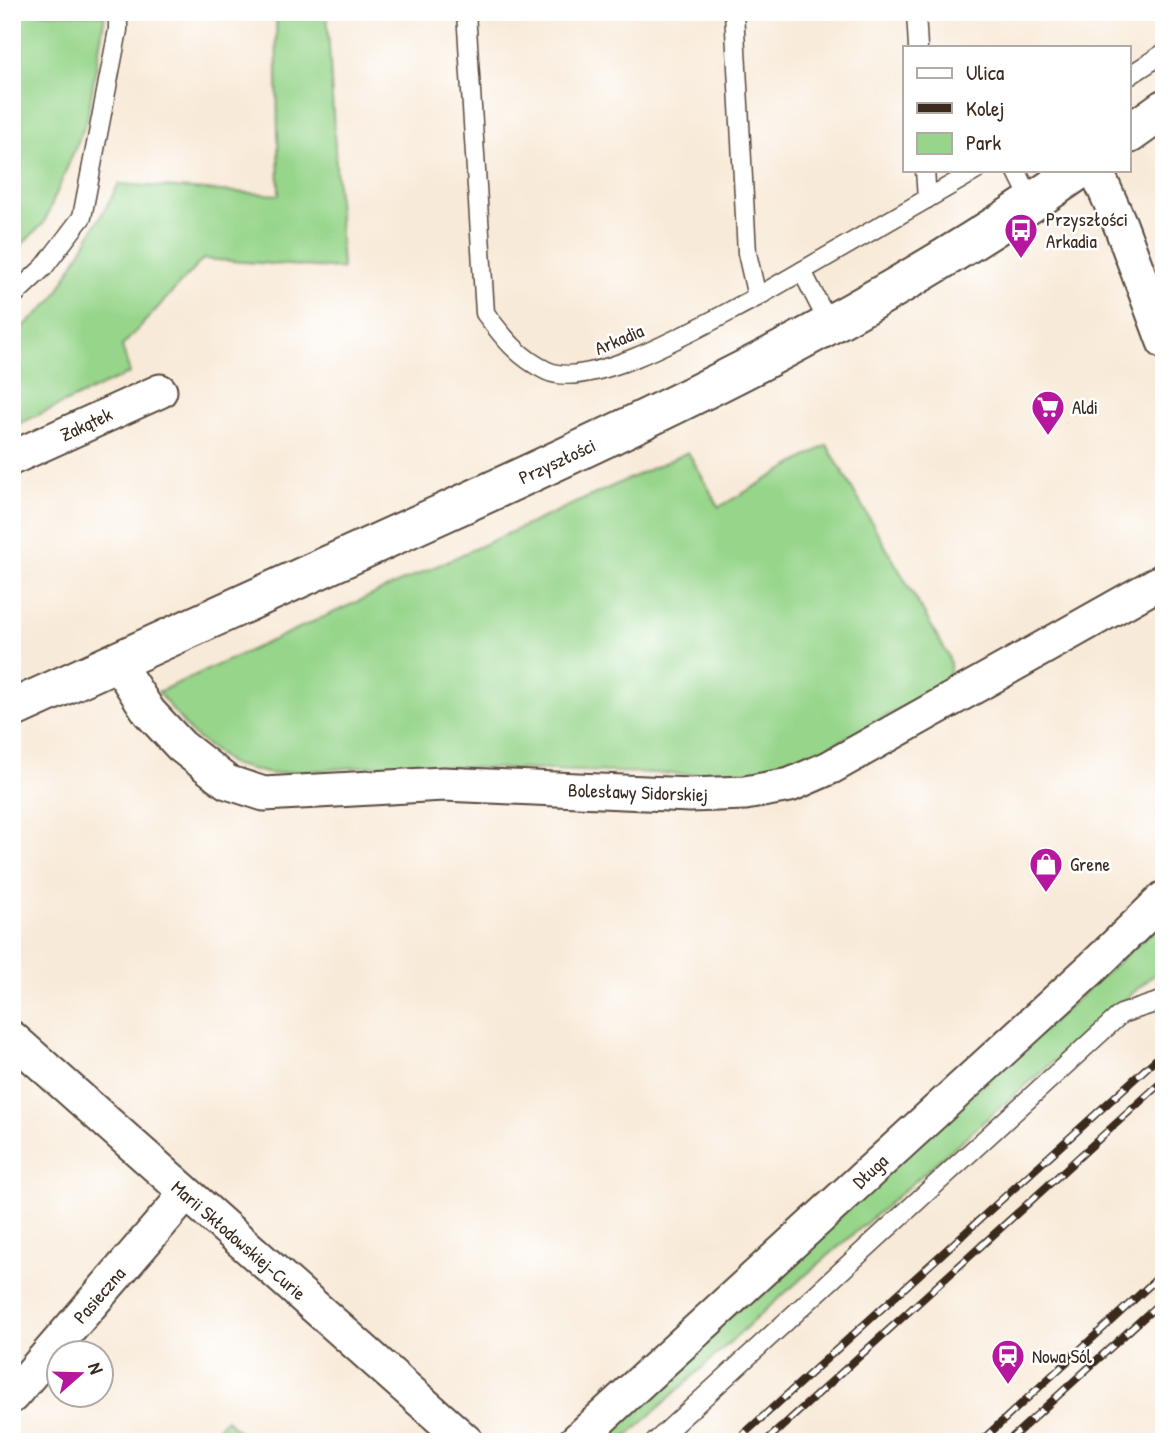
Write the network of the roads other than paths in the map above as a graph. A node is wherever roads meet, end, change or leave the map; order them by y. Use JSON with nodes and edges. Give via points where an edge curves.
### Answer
{"nodes":[{"id":1,"x":118,"y":12,"type":"edge"},
{"id":2,"x":466,"y":12,"type":"edge"},
{"id":3,"x":734,"y":12,"type":"edge"},
{"id":4,"x":916,"y":12,"type":"edge"},
{"id":5,"x":918,"y":46,"type":"edge"},
{"id":6,"x":1164,"y":53,"type":"edge"},
{"id":7,"x":1130,"y":75,"type":"edge"},
{"id":8,"x":1164,"y":109,"type":"edge"},
{"id":9,"x":1130,"y":133,"type":"edge"},
{"id":10,"x":925,"y":172,"type":"edge"},
{"id":11,"x":974,"y":172,"type":"edge"},
{"id":12,"x":1072,"y":172,"type":"edge"},
{"id":13,"x":1097,"y":172,"type":"edge"},
{"id":14,"x":1024,"y":186,"type":"edge"},
{"id":15,"x":927,"y":199,"type":"junction"},
{"id":16,"x":802,"y":271,"type":"junction"},
{"id":17,"x":12,"y":297,"type":"edge"},
{"id":18,"x":758,"y":297,"type":"junction"},
{"id":19,"x":830,"y":326,"type":"junction"},
{"id":20,"x":1164,"y":342,"type":"edge"},
{"id":21,"x":160,"y":391,"type":"dead end"},
{"id":22,"x":12,"y":458,"type":"edge"},
{"id":23,"x":1164,"y":580,"type":"edge"},
{"id":24,"x":116,"y":661,"type":"junction"},
{"id":25,"x":12,"y":709,"type":"edge"},
{"id":26,"x":1164,"y":898,"type":"edge"},
{"id":27,"x":1164,"y":1000,"type":"edge"},
{"id":28,"x":12,"y":1038,"type":"edge"},
{"id":29,"x":186,"y":1194,"type":"junction"},
{"id":30,"x":12,"y":1396,"type":"edge"},
{"id":31,"x":467,"y":1442,"type":"edge"},
{"id":32,"x":575,"y":1442,"type":"edge"},
{"id":33,"x":655,"y":1442,"type":"edge"}],
"edges":[{"from":1,"to":17,"type":"lane","via":[[82,218],[44,267]]},
{"from":2,"to":18,"type":"lane","name":"Arkadia","via":[[485,313],[511,349],[550,372],[581,375],[613,368]]},
{"from":3,"to":18,"type":"lane","via":[[747,253]]},
{"from":4,"to":5,"type":"lane"},
{"from":6,"to":7,"type":"lane"},
{"from":8,"to":9,"type":"street"},
{"from":10,"to":15,"type":"lane"},
{"from":11,"to":15,"type":"lane","name":"Arkadia"},
{"from":12,"to":14,"type":"street","name":"Przyszłości"},
{"from":13,"to":20,"type":"street"},
{"from":14,"to":19,"type":"street","name":"Przyszłości"},
{"from":15,"to":16,"type":"lane","name":"Arkadia"},
{"from":16,"to":18,"type":"lane","name":"Arkadia"},
{"from":16,"to":19,"type":"lane"},
{"from":19,"to":24,"type":"street","name":"Przyszłości","via":[[663,412]]},
{"from":21,"to":22,"type":"street","name":"Zakątek"},
{"from":23,"to":24,"type":"street","name":"Bolesławy Sidorskiej","via":[[831,767],[790,785],[745,793],[690,795],[443,783],[264,794],[228,782],[181,746],[149,712]]},
{"from":24,"to":25,"type":"street","name":"Przyszłości"},
{"from":26,"to":32,"type":"street","name":"Długa"},
{"from":27,"to":33,"type":"lane","via":[[1121,1014]]},
{"from":28,"to":29,"type":"street","name":"Marii Skłodowskiej-Curie"},
{"from":29,"to":30,"type":"street","name":"Pasieczna"},
{"from":29,"to":31,"type":"street","name":"Marii Skłodowskiej-Curie"}]}
